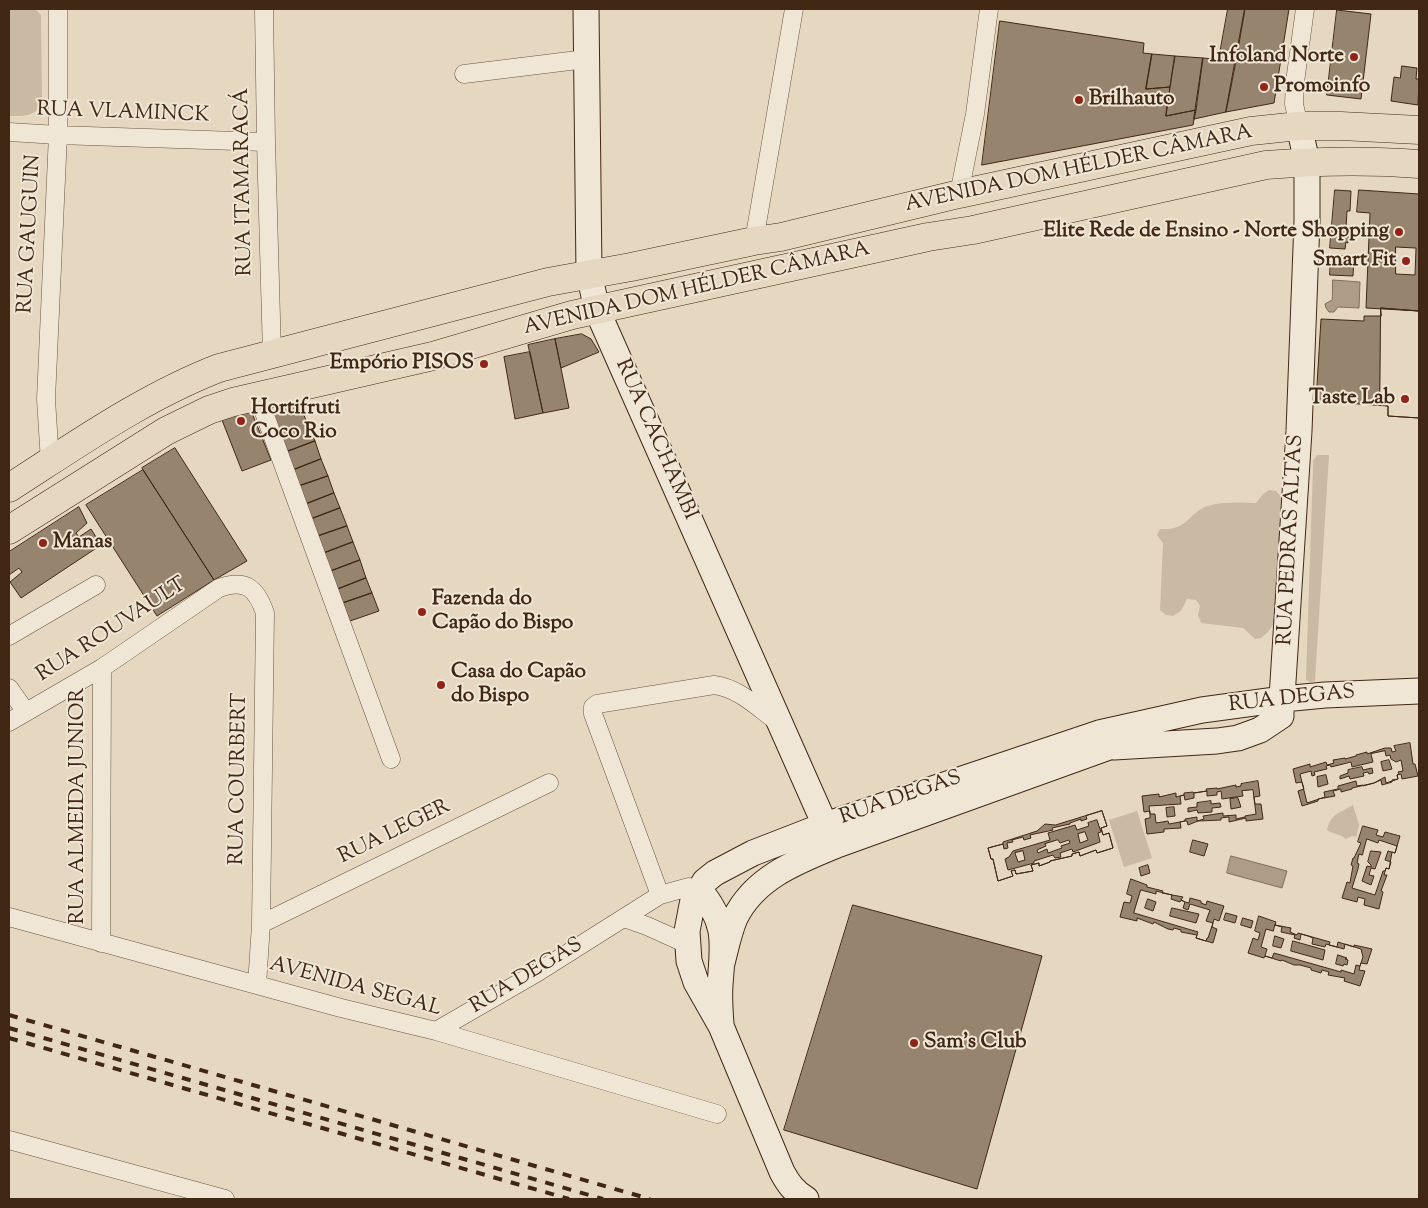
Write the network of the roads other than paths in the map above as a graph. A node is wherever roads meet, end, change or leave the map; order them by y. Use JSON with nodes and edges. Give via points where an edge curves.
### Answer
{"nodes":[{"id":1,"x":58,"y":9,"type":"edge"},
{"id":2,"x":264,"y":9,"type":"edge"},
{"id":3,"x":586,"y":9,"type":"edge"},
{"id":4,"x":794,"y":9,"type":"edge"},
{"id":5,"x":989,"y":9,"type":"edge"},
{"id":6,"x":1306,"y":9,"type":"edge"},
{"id":7,"x":586,"y":59,"type":"junction"},
{"id":8,"x":464,"y":74,"type":"dead end"},
{"id":9,"x":1298,"y":126,"type":"junction"},
{"id":10,"x":1419,"y":130,"type":"edge"},
{"id":11,"x":9,"y":132,"type":"edge"},
{"id":12,"x":58,"y":135,"type":"junction"},
{"id":13,"x":266,"y":142,"type":"junction"},
{"id":14,"x":1307,"y":162,"type":"junction"},
{"id":15,"x":1419,"y":164,"type":"edge"},
{"id":16,"x":960,"y":194,"type":"junction"},
{"id":17,"x":754,"y":241,"type":"junction"},
{"id":18,"x":590,"y":273,"type":"junction"},
{"id":19,"x":729,"y":280,"type":"junction"},
{"id":20,"x":598,"y":310,"type":"junction"},
{"id":21,"x":272,"y":354,"type":"junction"},
{"id":22,"x":258,"y":396,"type":"junction"},
{"id":23,"x":50,"y":462,"type":"junction"},
{"id":24,"x":9,"y":488,"type":"edge"},
{"id":25,"x":9,"y":530,"type":"edge"},
{"id":26,"x":241,"y":584,"type":"joint"},
{"id":27,"x":96,"y":585,"type":"dead end"},
{"id":28,"x":9,"y":636,"type":"edge"},
{"id":29,"x":102,"y":668,"type":"junction"},
{"id":30,"x":9,"y":688,"type":"edge"},
{"id":31,"x":1416,"y":691,"type":"edge"},
{"id":32,"x":1282,"y":707,"type":"junction"},
{"id":33,"x":26,"y":712,"type":"junction"},
{"id":34,"x":9,"y":722,"type":"edge"},
{"id":35,"x":780,"y":724,"type":"junction"},
{"id":36,"x":392,"y":759,"type":"dead end"},
{"id":37,"x":549,"y":783,"type":"dead end"},
{"id":38,"x":831,"y":835,"type":"junction"},
{"id":39,"x":699,"y":889,"type":"junction"},
{"id":40,"x":660,"y":895,"type":"junction"},
{"id":41,"x":9,"y":917,"type":"edge"},
{"id":42,"x":624,"y":918,"type":"junction"},
{"id":43,"x":261,"y":924,"type":"junction"},
{"id":44,"x":101,"y":943,"type":"junction"},
{"id":45,"x":687,"y":944,"type":"junction"},
{"id":46,"x":722,"y":963,"type":"junction"},
{"id":47,"x":258,"y":985,"type":"junction"},
{"id":48,"x":721,"y":1026,"type":"junction"},
{"id":49,"x":436,"y":1032,"type":"junction"},
{"id":50,"x":717,"y":1114,"type":"dead end"},
{"id":51,"x":9,"y":1140,"type":"edge"},
{"id":52,"x":225,"y":1199,"type":"edge"},
{"id":53,"x":806,"y":1199,"type":"edge"}],
"edges":[{"from":1,"to":12,"type":"street","name":"RUA GAUGUIN"},
{"from":2,"to":13,"type":"street","name":"RUA ITAMARACÁ"},
{"from":3,"to":7,"type":"main road","name":"RUA CACHAMBI"},
{"from":4,"to":17,"type":"street"},
{"from":5,"to":16,"type":"street"},
{"from":6,"to":9,"type":"street","via":[[1295,82]]},
{"from":7,"to":8,"type":"street"},
{"from":7,"to":18,"type":"main road","name":"RUA CACHAMBI"},
{"from":9,"to":10,"type":"main road","name":"AVENIDA DOM HÉLDER CÂMARA"},
{"from":9,"to":14,"type":"main road","name":"RUA PEDRAS ALTAS"},
{"from":9,"to":16,"type":"main road","name":"AVENIDA DOM HÉLDER CÂMARA","via":[[1251,132]]},
{"from":11,"to":12,"type":"street","name":"RUA VLAMINCK"},
{"from":12,"to":13,"type":"street","name":"RUA VLAMINCK"},
{"from":12,"to":23,"type":"street","name":"RUA GAUGUIN","via":[[46,399]]},
{"from":13,"to":21,"type":"street","name":"RUA ITAMARACÁ"},
{"from":14,"to":15,"type":"main road","name":"AVENIDA DOM HÉLDER CÂMARA"},
{"from":14,"to":19,"type":"main road","name":"AVENIDA DOM HÉLDER CÂMARA","via":[[1266,165]]},
{"from":14,"to":32,"type":"main road","name":"RUA PEDRAS ALTAS","via":[[1300,407]]},
{"from":16,"to":17,"type":"main road","name":"AVENIDA DOM HÉLDER CÂMARA"},
{"from":17,"to":18,"type":"main road","name":"AVENIDA DOM HÉLDER CÂMARA"},
{"from":17,"to":19,"type":"main road","via":[[748,266]]},
{"from":18,"to":20,"type":"main road","name":"RUA CACHAMBI"},
{"from":18,"to":21,"type":"main road","name":"AVENIDA DOM HÉLDER CÂMARA"},
{"from":19,"to":20,"type":"main road","name":"AVENIDA DOM HÉLDER CÂMARA"},
{"from":20,"to":22,"type":"main road","name":"AVENIDA DOM HÉLDER CÂMARA","via":[[433,356]]},
{"from":20,"to":35,"type":"main road","name":"RUA CACHAMBI"},
{"from":21,"to":23,"type":"main road","name":"AVENIDA DOM HÉLDER CÂMARA","via":[[189,380]]},
{"from":22,"to":25,"type":"main road","name":"AVENIDA DOM HÉLDER CÂMARA","via":[[187,419]]},
{"from":22,"to":36,"type":"street"},
{"from":23,"to":24,"type":"main road","name":"AVENIDA DOM HÉLDER CÂMARA"},
{"from":26,"to":29,"type":"street","name":"RUA ROUVAULT","via":[[219,588]]},
{"from":26,"to":43,"type":"street","name":"RUA COURBERT","via":[[251,588],[265,613]]},
{"from":27,"to":28,"type":"street"},
{"from":29,"to":33,"type":"street","name":"RUA ROUVAULT"},
{"from":29,"to":44,"type":"street","name":"RUA ALMEIDA JUNIOR"},
{"from":30,"to":33,"type":"street"},
{"from":31,"to":32,"type":"main road","name":"RUA DEGAS","via":[[1316,711]]},
{"from":32,"to":38,"type":"main road","name":"RUA DEGAS","via":[[1202,710],[1099,733]]},
{"from":32,"to":38,"type":"main road","name":"RUA DEGAS","via":[[1260,730],[1238,738],[1108,747]]},
{"from":33,"to":34,"type":"street","name":"RUA ROUVAULT"},
{"from":35,"to":38,"type":"main road","name":"RUA CACHAMBI"},
{"from":35,"to":40,"type":"street","via":[[725,686],[714,685],[593,706],[593,714]]},
{"from":37,"to":43,"type":"street","name":"RUA LEGER"},
{"from":38,"to":39,"type":"main road","name":"RUA DEGAS","via":[[729,864]]},
{"from":38,"to":46,"type":"main road","via":[[761,884],[746,901],[736,917]]},
{"from":39,"to":40,"type":"street","name":"RUA DEGAS","via":[[688,887]]},
{"from":39,"to":45,"type":"main road","via":[[693,900]]},
{"from":39,"to":46,"type":"main road","via":[[709,901],[722,931]]},
{"from":40,"to":42,"type":"street","name":"RUA DEGAS"},
{"from":41,"to":44,"type":"street","name":"AVENIDA SEGAL"},
{"from":42,"to":45,"type":"street"},
{"from":42,"to":49,"type":"street","name":"RUA DEGAS"},
{"from":43,"to":47,"type":"street","name":"RUA COURBERT"},
{"from":44,"to":47,"type":"street","name":"AVENIDA SEGAL"},
{"from":45,"to":48,"type":"main road","via":[[696,982]]},
{"from":46,"to":48,"type":"main road"},
{"from":47,"to":49,"type":"street","name":"AVENIDA SEGAL"},
{"from":48,"to":53,"type":"main road","via":[[782,1172],[798,1194]]},
{"from":49,"to":50,"type":"street","name":"AVENIDA SEGAL"},
{"from":51,"to":52,"type":"street"}]}
